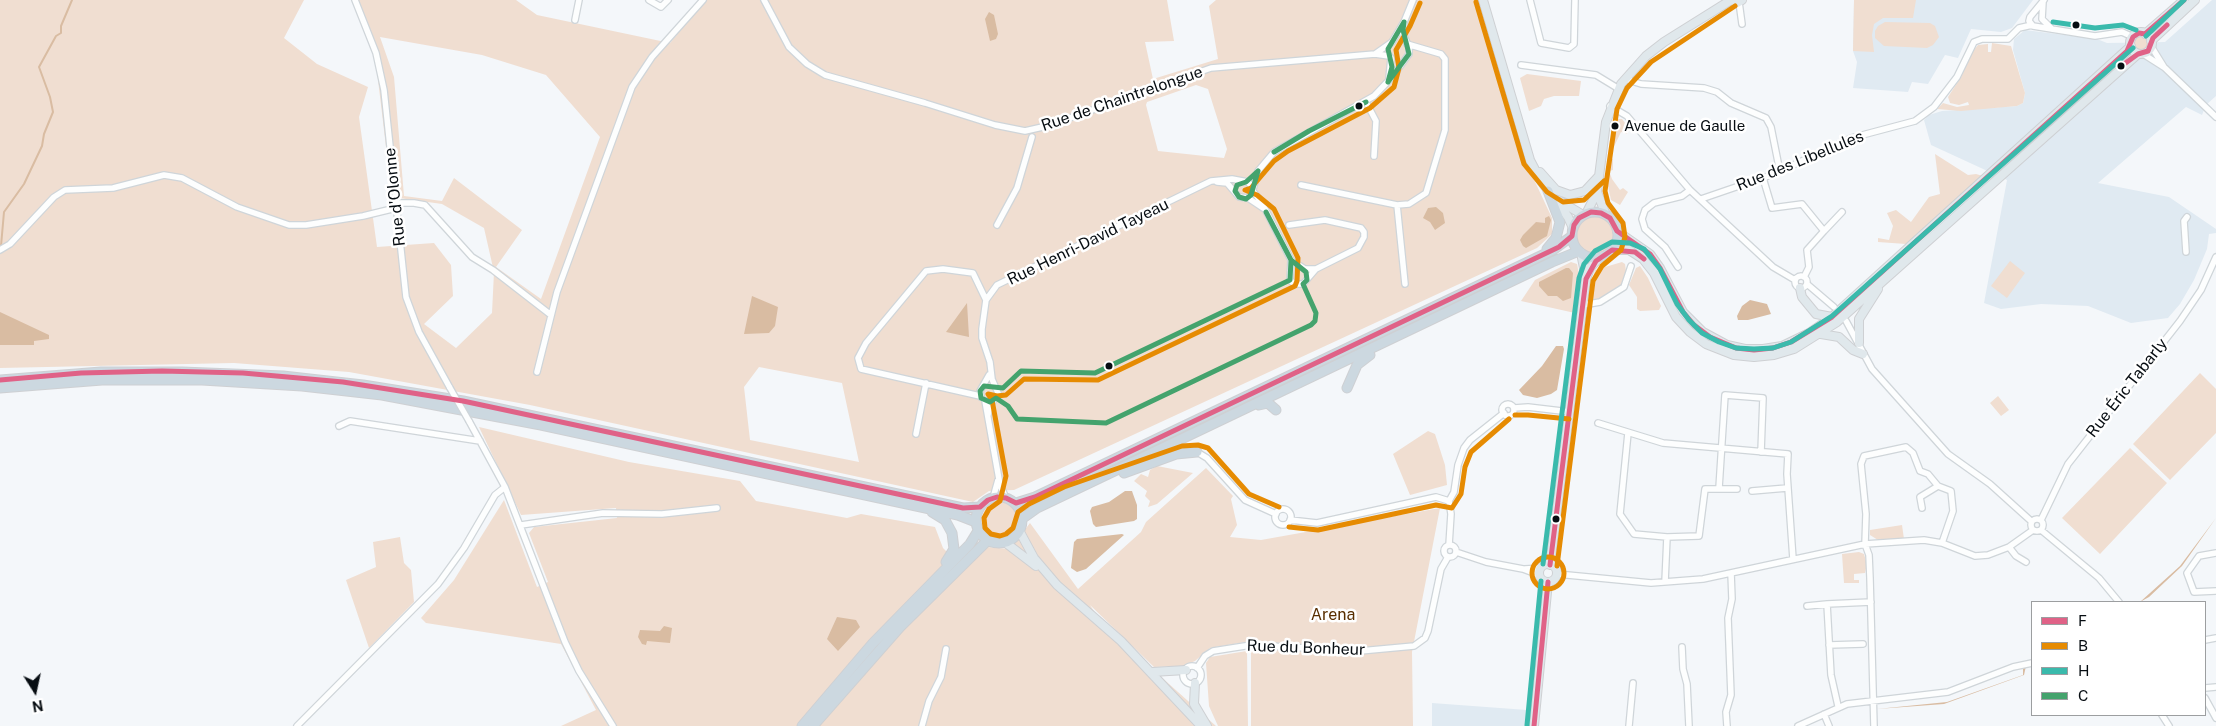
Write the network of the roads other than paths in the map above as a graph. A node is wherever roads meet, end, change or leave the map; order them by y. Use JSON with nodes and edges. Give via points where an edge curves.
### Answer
{"nodes":[{"id":1,"x":355,"y":0,"type":"edge"},
{"id":2,"x":579,"y":0,"type":"edge"},
{"id":3,"x":648,"y":0,"type":"edge"},
{"id":4,"x":668,"y":0,"type":"edge"},
{"id":5,"x":703,"y":0,"type":"edge"},
{"id":6,"x":764,"y":0,"type":"edge"},
{"id":7,"x":1413,"y":0,"type":"edge"},
{"id":8,"x":1483,"y":0,"type":"edge"},
{"id":9,"x":1530,"y":0,"type":"edge"},
{"id":10,"x":1576,"y":0,"type":"edge"},
{"id":11,"x":2184,"y":0,"type":"edge"},
{"id":12,"x":2195,"y":0,"type":"edge"},
{"id":13,"x":1736,"y":1,"type":"edge"},
{"id":14,"x":2044,"y":1,"type":"edge"},
{"id":15,"x":2031,"y":15,"type":"junction"},
{"id":16,"x":2042,"y":18,"type":"junction"},
{"id":17,"x":575,"y":20,"type":"dead end"},
{"id":18,"x":1404,"y":22,"type":"junction"},
{"id":19,"x":1742,"y":24,"type":"dead end"},
{"id":20,"x":2034,"y":26,"type":"junction"},
{"id":21,"x":2052,"y":29,"type":"junction"},
{"id":22,"x":2146,"y":34,"type":"junction"},
{"id":23,"x":2133,"y":37,"type":"junction"},
{"id":24,"x":1391,"y":43,"type":"junction"},
{"id":25,"x":1406,"y":43,"type":"junction"},
{"id":26,"x":2151,"y":43,"type":"junction"},
{"id":27,"x":2131,"y":46,"type":"junction"},
{"id":28,"x":1422,"y":49,"type":"junction"},
{"id":29,"x":1375,"y":54,"type":"junction"},
{"id":30,"x":1409,"y":54,"type":"junction"},
{"id":31,"x":2140,"y":54,"type":"junction"},
{"id":32,"x":1390,"y":57,"type":"junction"},
{"id":33,"x":1403,"y":60,"type":"junction"},
{"id":34,"x":1521,"y":66,"type":"dead end"},
{"id":35,"x":2165,"y":68,"type":"junction"},
{"id":36,"x":1625,"y":79,"type":"junction"},
{"id":37,"x":1388,"y":82,"type":"junction"},
{"id":38,"x":1619,"y":89,"type":"junction"},
{"id":39,"x":1366,"y":102,"type":"junction"},
{"id":40,"x":1610,"y":106,"type":"junction"},
{"id":41,"x":2216,"y":116,"type":"edge"},
{"id":42,"x":1032,"y":136,"type":"dead end"},
{"id":43,"x":1374,"y":156,"type":"dead end"},
{"id":44,"x":1530,"y":160,"type":"junction"},
{"id":45,"x":1258,"y":171,"type":"junction"},
{"id":46,"x":1780,"y":172,"type":"junction"},
{"id":47,"x":1599,"y":176,"type":"junction"},
{"id":48,"x":1763,"y":178,"type":"junction"},
{"id":49,"x":1243,"y":182,"type":"junction"},
{"id":50,"x":1301,"y":185,"type":"dead end"},
{"id":51,"x":1204,"y":186,"type":"junction"},
{"id":52,"x":1253,"y":189,"type":"junction"},
{"id":53,"x":1690,"y":190,"type":"junction"},
{"id":54,"x":1235,"y":191,"type":"junction"},
{"id":55,"x":1597,"y":192,"type":"junction"},
{"id":56,"x":1549,"y":193,"type":"junction"},
{"id":57,"x":1248,"y":198,"type":"junction"},
{"id":58,"x":1701,"y":199,"type":"junction"},
{"id":59,"x":396,"y":206,"type":"junction"},
{"id":60,"x":1397,"y":206,"type":"junction"},
{"id":61,"x":1267,"y":212,"type":"junction"},
{"id":62,"x":1842,"y":212,"type":"dead end"},
{"id":63,"x":1584,"y":215,"type":"junction"},
{"id":64,"x":1606,"y":215,"type":"junction"},
{"id":65,"x":2187,"y":217,"type":"dead end"},
{"id":66,"x":997,"y":225,"type":"dead end"},
{"id":67,"x":1289,"y":225,"type":"dead end"},
{"id":68,"x":1617,"y":231,"type":"junction"},
{"id":69,"x":1824,"y":231,"type":"junction"},
{"id":70,"x":1573,"y":232,"type":"junction"},
{"id":71,"x":0,"y":250,"type":"edge"},
{"id":72,"x":1612,"y":250,"type":"junction"},
{"id":73,"x":1580,"y":252,"type":"junction"},
{"id":74,"x":2186,"y":252,"type":"dead end"},
{"id":75,"x":1536,"y":256,"type":"junction"},
{"id":76,"x":2216,"y":256,"type":"edge"},
{"id":77,"x":1600,"y":257,"type":"junction"},
{"id":78,"x":1291,"y":260,"type":"junction"},
{"id":79,"x":1631,"y":266,"type":"dead end"},
{"id":80,"x":1298,"y":267,"type":"junction"},
{"id":81,"x":1678,"y":267,"type":"dead end"},
{"id":82,"x":1316,"y":268,"type":"junction"},
{"id":83,"x":1291,"y":270,"type":"junction"},
{"id":84,"x":1304,"y":270,"type":"junction"},
{"id":85,"x":1308,"y":277,"type":"junction"},
{"id":86,"x":1804,"y":277,"type":"junction"},
{"id":87,"x":1586,"y":279,"type":"junction"},
{"id":88,"x":1794,"y":280,"type":"junction"},
{"id":89,"x":1881,"y":282,"type":"junction"},
{"id":90,"x":1405,"y":284,"type":"dead end"},
{"id":91,"x":1804,"y":286,"type":"junction"},
{"id":92,"x":986,"y":300,"type":"junction"},
{"id":93,"x":1583,"y":305,"type":"junction"},
{"id":94,"x":1834,"y":307,"type":"dead end"},
{"id":95,"x":1816,"y":314,"type":"junction"},
{"id":96,"x":551,"y":315,"type":"junction"},
{"id":97,"x":1832,"y":317,"type":"junction"},
{"id":98,"x":1429,"y":322,"type":"junction"},
{"id":99,"x":1846,"y":322,"type":"dead end"},
{"id":100,"x":1818,"y":332,"type":"junction"},
{"id":101,"x":1859,"y":343,"type":"junction"},
{"id":102,"x":1863,"y":354,"type":"junction"},
{"id":103,"x":991,"y":368,"type":"junction"},
{"id":104,"x":536,"y":372,"type":"dead end"},
{"id":105,"x":0,"y":380,"type":"edge"},
{"id":106,"x":926,"y":383,"type":"junction"},
{"id":107,"x":994,"y":386,"type":"junction"},
{"id":108,"x":0,"y":388,"type":"edge"},
{"id":109,"x":1347,"y":388,"type":"dead end"},
{"id":110,"x":982,"y":390,"type":"junction"},
{"id":111,"x":985,"y":401,"type":"junction"},
{"id":112,"x":992,"y":402,"type":"junction"},
{"id":113,"x":1276,"y":410,"type":"dead end"},
{"id":114,"x":1239,"y":412,"type":"junction"},
{"id":115,"x":1570,"y":412,"type":"junction"},
{"id":116,"x":988,"y":415,"type":"junction"},
{"id":117,"x":1598,"y":423,"type":"dead end"},
{"id":118,"x":339,"y":426,"type":"dead end"},
{"id":119,"x":1628,"y":432,"type":"junction"},
{"id":120,"x":916,"y":434,"type":"dead end"},
{"id":121,"x":480,"y":441,"type":"junction"},
{"id":122,"x":1720,"y":448,"type":"junction"},
{"id":123,"x":1197,"y":452,"type":"joint"},
{"id":124,"x":1761,"y":452,"type":"junction"},
{"id":125,"x":999,"y":476,"type":"junction"},
{"id":126,"x":1938,"y":486,"type":"junction"},
{"id":127,"x":505,"y":487,"type":"junction"},
{"id":128,"x":1719,"y":488,"type":"junction"},
{"id":129,"x":1788,"y":488,"type":"junction"},
{"id":130,"x":1737,"y":489,"type":"dead end"},
{"id":131,"x":1752,"y":491,"type":"dead end"},
{"id":132,"x":1068,"y":494,"type":"junction"},
{"id":133,"x":993,"y":498,"type":"junction"},
{"id":134,"x":1006,"y":498,"type":"junction"},
{"id":135,"x":1449,"y":500,"type":"junction"},
{"id":136,"x":1016,"y":503,"type":"junction"},
{"id":137,"x":980,"y":507,"type":"junction"},
{"id":138,"x":717,"y":508,"type":"dead end"},
{"id":139,"x":925,"y":508,"type":"junction"},
{"id":140,"x":1922,"y":508,"type":"dead end"},
{"id":141,"x":1276,"y":514,"type":"junction"},
{"id":142,"x":1023,"y":518,"type":"junction"},
{"id":143,"x":1290,"y":520,"type":"junction"},
{"id":144,"x":2041,"y":520,"type":"junction"},
{"id":145,"x":2032,"y":521,"type":"junction"},
{"id":146,"x":520,"y":525,"type":"junction"},
{"id":147,"x":977,"y":526,"type":"junction"},
{"id":148,"x":2033,"y":530,"type":"junction"},
{"id":149,"x":2041,"y":530,"type":"junction"},
{"id":150,"x":1020,"y":532,"type":"junction"},
{"id":151,"x":1667,"y":537,"type":"junction"},
{"id":152,"x":987,"y":541,"type":"junction"},
{"id":153,"x":1006,"y":543,"type":"junction"},
{"id":154,"x":1942,"y":543,"type":"junction"},
{"id":155,"x":1865,"y":544,"type":"junction"},
{"id":156,"x":1449,"y":545,"type":"junction"},
{"id":157,"x":2008,"y":547,"type":"junction"},
{"id":158,"x":1456,"y":552,"type":"junction"},
{"id":159,"x":2216,"y":553,"type":"edge"},
{"id":160,"x":1448,"y":557,"type":"junction"},
{"id":161,"x":1793,"y":559,"type":"junction"},
{"id":162,"x":2026,"y":562,"type":"dead end"},
{"id":163,"x":1550,"y":565,"type":"junction"},
{"id":164,"x":1540,"y":571,"type":"junction"},
{"id":165,"x":1731,"y":573,"type":"junction"},
{"id":166,"x":1557,"y":574,"type":"junction"},
{"id":167,"x":1047,"y":575,"type":"junction"},
{"id":168,"x":1548,"y":582,"type":"junction"},
{"id":169,"x":1665,"y":582,"type":"junction"},
{"id":170,"x":924,"y":591,"type":"junction"},
{"id":171,"x":2216,"y":591,"type":"edge"},
{"id":172,"x":2118,"y":601,"type":"edge"},
{"id":173,"x":1871,"y":602,"type":"junction"},
{"id":174,"x":1827,"y":604,"type":"junction"},
{"id":175,"x":1807,"y":606,"type":"dead end"},
{"id":176,"x":1862,"y":644,"type":"dead end"},
{"id":177,"x":1829,"y":645,"type":"junction"},
{"id":178,"x":1682,"y":647,"type":"dead end"},
{"id":179,"x":946,"y":649,"type":"dead end"},
{"id":180,"x":2031,"y":663,"type":"edge"},
{"id":181,"x":1197,"y":668,"type":"junction"},
{"id":182,"x":1186,"y":670,"type":"junction"},
{"id":183,"x":1152,"y":672,"type":"junction"},
{"id":184,"x":1195,"y":683,"type":"junction"},
{"id":185,"x":1632,"y":683,"type":"dead end"},
{"id":186,"x":1872,"y":700,"type":"junction"},
{"id":187,"x":2206,"y":700,"type":"edge"},
{"id":188,"x":1838,"y":706,"type":"junction"},
{"id":189,"x":1824,"y":714,"type":"junction"},
{"id":190,"x":2216,"y":718,"type":"edge"},
{"id":191,"x":297,"y":726,"type":"edge"},
{"id":192,"x":613,"y":726,"type":"edge"},
{"id":193,"x":802,"y":726,"type":"edge"},
{"id":194,"x":813,"y":726,"type":"edge"},
{"id":195,"x":922,"y":726,"type":"edge"},
{"id":196,"x":1201,"y":726,"type":"edge"},
{"id":197,"x":1207,"y":726,"type":"edge"},
{"id":198,"x":1534,"y":726,"type":"edge"},
{"id":199,"x":1629,"y":726,"type":"edge"},
{"id":200,"x":1689,"y":726,"type":"edge"},
{"id":201,"x":1727,"y":726,"type":"edge"},
{"id":202,"x":1798,"y":726,"type":"edge"},
{"id":203,"x":1829,"y":726,"type":"edge"},
{"id":204,"x":1874,"y":726,"type":"edge"}],
"edges":[{"from":1,"to":59,"type":"street","name":"Rue d'Olonne","via":[[369,33],[380,73]]},
{"from":2,"to":17,"type":"street"},
{"from":3,"to":4,"type":"street","via":[[660,7]]},
{"from":5,"to":96,"type":"street","via":[[652,57],[632,87]]},
{"from":6,"to":29,"type":"street","name":"Rue de Chaintrelongue","via":[[789,47],[825,75],[1025,131],[1040,129],[1211,68]]},
{"from":7,"to":18,"type":"street"},
{"from":8,"to":44,"type":"main road"},
{"from":9,"to":10,"type":"street","via":[[1541,43],[1569,48],[1574,44]]},
{"from":11,"to":22,"type":"main road"},
{"from":12,"to":26,"type":"main road"},
{"from":13,"to":19,"type":"street"},
{"from":13,"to":36,"type":"main road","via":[[1664,42]]},
{"from":14,"to":15,"type":"street"},
{"from":14,"to":16,"type":"street"},
{"from":15,"to":16,"type":"street","via":[[2038,14]]},
{"from":15,"to":20,"type":"street","via":[[2029,21]]},
{"from":16,"to":20,"type":"street"},
{"from":16,"to":21,"type":"street"},
{"from":18,"to":24,"type":"street"},
{"from":18,"to":25,"type":"street"},
{"from":20,"to":21,"type":"street"},
{"from":20,"to":46,"type":"street","name":"Rue des Libellules","via":[[2019,28],[2008,39],[1974,42],[1957,78],[1921,118],[1851,138]]},
{"from":21,"to":23,"type":"street","via":[[2095,36],[2122,32]]},
{"from":22,"to":23,"type":"main road","via":[[2139,33]]},
{"from":22,"to":26,"type":"main road"},
{"from":23,"to":27,"type":"main road"},
{"from":24,"to":25,"type":"street","via":[[1401,40]]},
{"from":24,"to":29,"type":"street","name":"Rue de Chaintrelongue"},
{"from":24,"to":32,"type":"street"},
{"from":25,"to":28,"type":"street"},
{"from":25,"to":30,"type":"street"},
{"from":26,"to":31,"type":"main road"},
{"from":26,"to":35,"type":"street"},
{"from":27,"to":31,"type":"main road"},
{"from":27,"to":97,"type":"main road"},
{"from":28,"to":30,"type":"street"},
{"from":28,"to":60,"type":"street","via":[[1444,57],[1445,130],[1426,193],[1409,204]]},
{"from":29,"to":32,"type":"street","name":"Rue de Chaintrelongue"},
{"from":30,"to":33,"type":"street"},
{"from":31,"to":35,"type":"street"},
{"from":31,"to":89,"type":"main road"},
{"from":32,"to":33,"type":"street"},
{"from":32,"to":37,"type":"street"},
{"from":33,"to":37,"type":"street"},
{"from":34,"to":38,"type":"street","via":[[1596,75]]},
{"from":35,"to":41,"type":"street"},
{"from":36,"to":38,"type":"main road"},
{"from":36,"to":46,"type":"street","via":[[1641,84],[1704,88],[1766,118],[1771,127]]},
{"from":37,"to":39,"type":"street"},
{"from":38,"to":40,"type":"main road"},
{"from":39,"to":43,"type":"street","via":[[1376,121]]},
{"from":39,"to":45,"type":"street","via":[[1284,144]]},
{"from":40,"to":47,"type":"main road"},
{"from":40,"to":53,"type":"street","via":[[1627,116]]},
{"from":42,"to":66,"type":"street","via":[[1017,188]]},
{"from":44,"to":47,"type":"main road","via":[[1552,187],[1564,194],[1581,193]]},
{"from":44,"to":56,"type":"main road"},
{"from":45,"to":49,"type":"street"},
{"from":45,"to":52,"type":"street"},
{"from":46,"to":48,"type":"street","name":"Rue des Libellules"},
{"from":47,"to":55,"type":"main road"},
{"from":48,"to":58,"type":"street","name":"Rue des Libellules"},
{"from":48,"to":69,"type":"street","via":[[1772,208],[1802,204]]},
{"from":49,"to":51,"type":"street","name":"Rue Henri-David Tayeau","via":[[1224,178]]},
{"from":49,"to":52,"type":"street"},
{"from":49,"to":54,"type":"street"},
{"from":50,"to":60,"type":"street"},
{"from":51,"to":54,"type":"street","via":[[1223,182]]},
{"from":51,"to":92,"type":"street","name":"Rue Henri-David Tayeau","via":[[998,285]]},
{"from":52,"to":57,"type":"street"},
{"from":52,"to":61,"type":"street"},
{"from":53,"to":58,"type":"street"},
{"from":53,"to":81,"type":"street","via":[[1682,196],[1654,203],[1645,210],[1642,219],[1645,229],[1666,247]]},
{"from":54,"to":57,"type":"street","via":[[1239,197]]},
{"from":55,"to":63,"type":"main road"},
{"from":55,"to":64,"type":"main road"},
{"from":56,"to":63,"type":"main road"},
{"from":56,"to":70,"type":"main road"},
{"from":56,"to":75,"type":"highway","via":[[1559,217],[1559,228],[1554,243]]},
{"from":57,"to":61,"type":"street"},
{"from":58,"to":88,"type":"street","via":[[1774,266]]},
{"from":59,"to":71,"type":"street","via":[[363,216],[289,225],[237,207],[182,178],[164,175],[113,188],[65,190]]},
{"from":59,"to":96,"type":"street","via":[[414,202],[425,205],[472,257]]},
{"from":59,"to":121,"type":"street","name":"Rue d'Olonne","bridge":true,"via":[[409,307],[419,332]]},
{"from":60,"to":90,"type":"street"},
{"from":61,"to":78,"type":"street"},
{"from":62,"to":69,"type":"street"},
{"from":63,"to":64,"type":"highway","via":[[1596,212]]},
{"from":63,"to":70,"type":"highway"},
{"from":64,"to":68,"type":"highway"},
{"from":65,"to":74,"type":"street","via":[[2184,221]]},
{"from":67,"to":82,"type":"street","via":[[1325,220],[1361,228],[1364,232],[1358,248]]},
{"from":68,"to":72,"type":"highway","via":[[1617,241]]},
{"from":68,"to":100,"type":"main road","via":[[1650,254],[1683,312],[1710,338],[1736,348],[1763,350]]},
{"from":69,"to":86,"type":"street","via":[[1807,250],[1809,267]]},
{"from":70,"to":73,"type":"highway"},
{"from":70,"to":75,"type":"highway","via":[[1559,247]]},
{"from":72,"to":77,"type":"highway"},
{"from":72,"to":100,"type":"main road","via":[[1629,250],[1643,258],[1683,325],[1716,349],[1744,357],[1769,356],[1794,349]]},
{"from":73,"to":77,"type":"highway"},
{"from":73,"to":87,"type":"main road"},
{"from":73,"to":98,"type":"highway","via":[[1563,257]]},
{"from":75,"to":136,"type":"highway","via":[[1035,497]]},
{"from":76,"to":144,"type":"street","name":"Rue Éric Tabarly","via":[[2201,290],[2068,464]]},
{"from":77,"to":87,"type":"main road"},
{"from":78,"to":80,"type":"street"},
{"from":78,"to":83,"type":"street"},
{"from":79,"to":93,"type":"street","via":[[1624,287],[1600,302]]},
{"from":80,"to":83,"type":"street"},
{"from":80,"to":84,"type":"street"},
{"from":82,"to":84,"type":"street"},
{"from":82,"to":85,"type":"street"},
{"from":83,"to":85,"type":"street","via":[[1289,278],[1294,284],[1303,284]]},
{"from":84,"to":85,"type":"street"},
{"from":86,"to":88,"type":"street","via":[[1798,276]]},
{"from":86,"to":91,"type":"street"},
{"from":87,"to":93,"type":"main road"},
{"from":88,"to":91,"type":"street","via":[[1795,286]]},
{"from":89,"to":100,"type":"main road"},
{"from":89,"to":101,"type":"main road","via":[[1859,319]]},
{"from":91,"to":94,"type":"street"},
{"from":91,"to":95,"type":"main road","via":[[1802,298]]},
{"from":92,"to":103,"type":"street","via":[[982,338]]},
{"from":92,"to":106,"type":"street","via":[[973,273],[943,269],[926,271],[866,343],[858,358],[861,370]]},
{"from":93,"to":115,"type":"main road"},
{"from":95,"to":97,"type":"main road"},
{"from":95,"to":100,"type":"main road"},
{"from":96,"to":104,"type":"street"},
{"from":97,"to":100,"type":"main road"},
{"from":98,"to":109,"type":"highway","via":[[1360,362],[1351,374]]},
{"from":98,"to":114,"type":"highway"},
{"from":99,"to":101,"type":"street"},
{"from":100,"to":102,"type":"main road","via":[[1839,337],[1853,350]]},
{"from":101,"to":102,"type":"street"},
{"from":102,"to":145,"type":"street","via":[[1876,374],[1954,460],[1990,484]]},
{"from":103,"to":107,"type":"street"},
{"from":103,"to":110,"type":"street"},
{"from":105,"to":137,"type":"highway","via":[[95,373],[182,372],[269,375],[363,384],[463,401],[958,507]]},
{"from":106,"to":110,"type":"street","via":[[971,392]]},
{"from":106,"to":120,"type":"street"},
{"from":107,"to":110,"type":"street"},
{"from":107,"to":112,"type":"street","via":[[998,396]]},
{"from":108,"to":139,"type":"highway","via":[[82,381],[169,379],[262,382],[362,392],[462,408]]},
{"from":110,"to":111,"type":"street"},
{"from":111,"to":112,"type":"street"},
{"from":111,"to":116,"type":"street"},
{"from":112,"to":116,"type":"street"},
{"from":113,"to":114,"type":"highway","via":[[1268,404]]},
{"from":114,"to":132,"type":"highway"},
{"from":115,"to":135,"type":"street","via":[[1514,408],[1507,404],[1503,408],[1504,413],[1464,448],[1454,492]]},
{"from":115,"to":163,"type":"main road"},
{"from":116,"to":125,"type":"street"},
{"from":117,"to":119,"type":"street"},
{"from":118,"to":121,"type":"street","via":[[350,421]]},
{"from":119,"to":122,"type":"street","via":[[1663,443]]},
{"from":119,"to":151,"type":"street","via":[[1620,514],[1634,534]]},
{"from":121,"to":127,"type":"street","name":"Rue d'Olonne"},
{"from":122,"to":124,"type":"street"},
{"from":122,"to":124,"type":"street","via":[[1725,395],[1763,398]]},
{"from":122,"to":128,"type":"street"},
{"from":123,"to":132,"type":"highway","via":[[1167,456]]},
{"from":123,"to":141,"type":"street","via":[[1204,455],[1245,500]]},
{"from":124,"to":129,"type":"street","via":[[1788,454]]},
{"from":125,"to":133,"type":"street"},
{"from":125,"to":134,"type":"street"},
{"from":126,"to":140,"type":"street","via":[[1920,497]]},
{"from":126,"to":154,"type":"street","via":[[1953,495],[1953,511]]},
{"from":126,"to":155,"type":"street","via":[[1928,474],[1918,469],[1914,455],[1906,446],[1864,456],[1861,464]]},
{"from":127,"to":146,"type":"street","name":"Rue d'Olonne"},
{"from":127,"to":191,"type":"street","via":[[499,490],[438,584]]},
{"from":128,"to":130,"type":"street"},
{"from":128,"to":151,"type":"street","via":[[1703,491],[1700,536]]},
{"from":129,"to":131,"type":"street"},
{"from":129,"to":161,"type":"street"},
{"from":132,"to":142,"type":"highway"},
{"from":133,"to":134,"type":"highway"},
{"from":133,"to":137,"type":"highway"},
{"from":134,"to":136,"type":"highway"},
{"from":135,"to":143,"type":"street","via":[[1436,497],[1317,523]]},
{"from":135,"to":156,"type":"street"},
{"from":136,"to":142,"type":"highway"},
{"from":137,"to":147,"type":"highway"},
{"from":138,"to":146,"type":"street","via":[[662,514],[603,513]]},
{"from":139,"to":147,"type":"highway","via":[[965,517]]},
{"from":139,"to":170,"type":"highway","via":[[948,524],[954,544],[951,557]]},
{"from":141,"to":143,"type":"street","via":[[1282,509],[1287,510]]},
{"from":141,"to":143,"type":"street","via":[[1279,525]]},
{"from":142,"to":150,"type":"highway"},
{"from":144,"to":145,"type":"street"},
{"from":144,"to":149,"type":"street"},
{"from":145,"to":148,"type":"street","via":[[2030,527]]},
{"from":146,"to":192,"type":"street","name":"Rue d'Olonne","via":[[579,671]]},
{"from":147,"to":152,"type":"highway"},
{"from":147,"to":170,"type":"highway","via":[[970,544]]},
{"from":148,"to":149,"type":"street"},
{"from":148,"to":157,"type":"street"},
{"from":149,"to":172,"type":"street","via":[[2099,578]]},
{"from":150,"to":153,"type":"highway"},
{"from":150,"to":167,"type":"main road"},
{"from":151,"to":169,"type":"street"},
{"from":152,"to":153,"type":"highway"},
{"from":152,"to":194,"type":"highway","via":[[900,627]]},
{"from":153,"to":167,"type":"main road"},
{"from":154,"to":155,"type":"street","via":[[1924,540]]},
{"from":154,"to":157,"type":"street","via":[[1975,556]]},
{"from":155,"to":161,"type":"street"},
{"from":155,"to":173,"type":"street","via":[[1869,554]]},
{"from":156,"to":158,"type":"street","via":[[1454,546]]},
{"from":156,"to":160,"type":"street","via":[[1443,551]]},
{"from":157,"to":162,"type":"street"},
{"from":158,"to":160,"type":"street"},
{"from":158,"to":164,"type":"street","via":[[1486,562]]},
{"from":159,"to":171,"type":"street","via":[[2199,556],[2187,573],[2194,592]]},
{"from":160,"to":181,"type":"street","name":"Rue du Bonheur","via":[[1441,569],[1428,631],[1425,638],[1414,646],[1360,652],[1251,645],[1212,651]]},
{"from":161,"to":165,"type":"street"},
{"from":163,"to":164,"type":"main road"},
{"from":163,"to":166,"type":"main road"},
{"from":164,"to":168,"type":"main road","via":[[1542,580]]},
{"from":165,"to":169,"type":"street"},
{"from":165,"to":201,"type":"street","via":[[1732,599],[1728,618],[1731,695],[1726,712]]},
{"from":166,"to":168,"type":"main road","via":[[1553,581]]},
{"from":166,"to":169,"type":"street","via":[[1602,580]]},
{"from":167,"to":183,"type":"main road"},
{"from":168,"to":198,"type":"main road"},
{"from":170,"to":193,"type":"highway","via":[[858,660]]},
{"from":173,"to":174,"type":"street"},
{"from":173,"to":186,"type":"street"},
{"from":174,"to":175,"type":"street"},
{"from":174,"to":177,"type":"street"},
{"from":176,"to":177,"type":"street"},
{"from":177,"to":188,"type":"street"},
{"from":178,"to":200,"type":"street"},
{"from":179,"to":195,"type":"street","via":[[940,677]]},
{"from":180,"to":186,"type":"street","via":[[1948,692]]},
{"from":181,"to":182,"type":"street"},
{"from":181,"to":184,"type":"street","via":[[1201,677]]},
{"from":182,"to":183,"type":"main road"},
{"from":182,"to":184,"type":"street","via":[[1185,680]]},
{"from":183,"to":196,"type":"main road"},
{"from":184,"to":197,"type":"main road","via":[[1194,704]]},
{"from":185,"to":199,"type":"street"},
{"from":186,"to":188,"type":"street"},
{"from":186,"to":204,"type":"street"},
{"from":187,"to":190,"type":"street"},
{"from":188,"to":189,"type":"street"},
{"from":189,"to":202,"type":"street"},
{"from":189,"to":203,"type":"street"}]}
